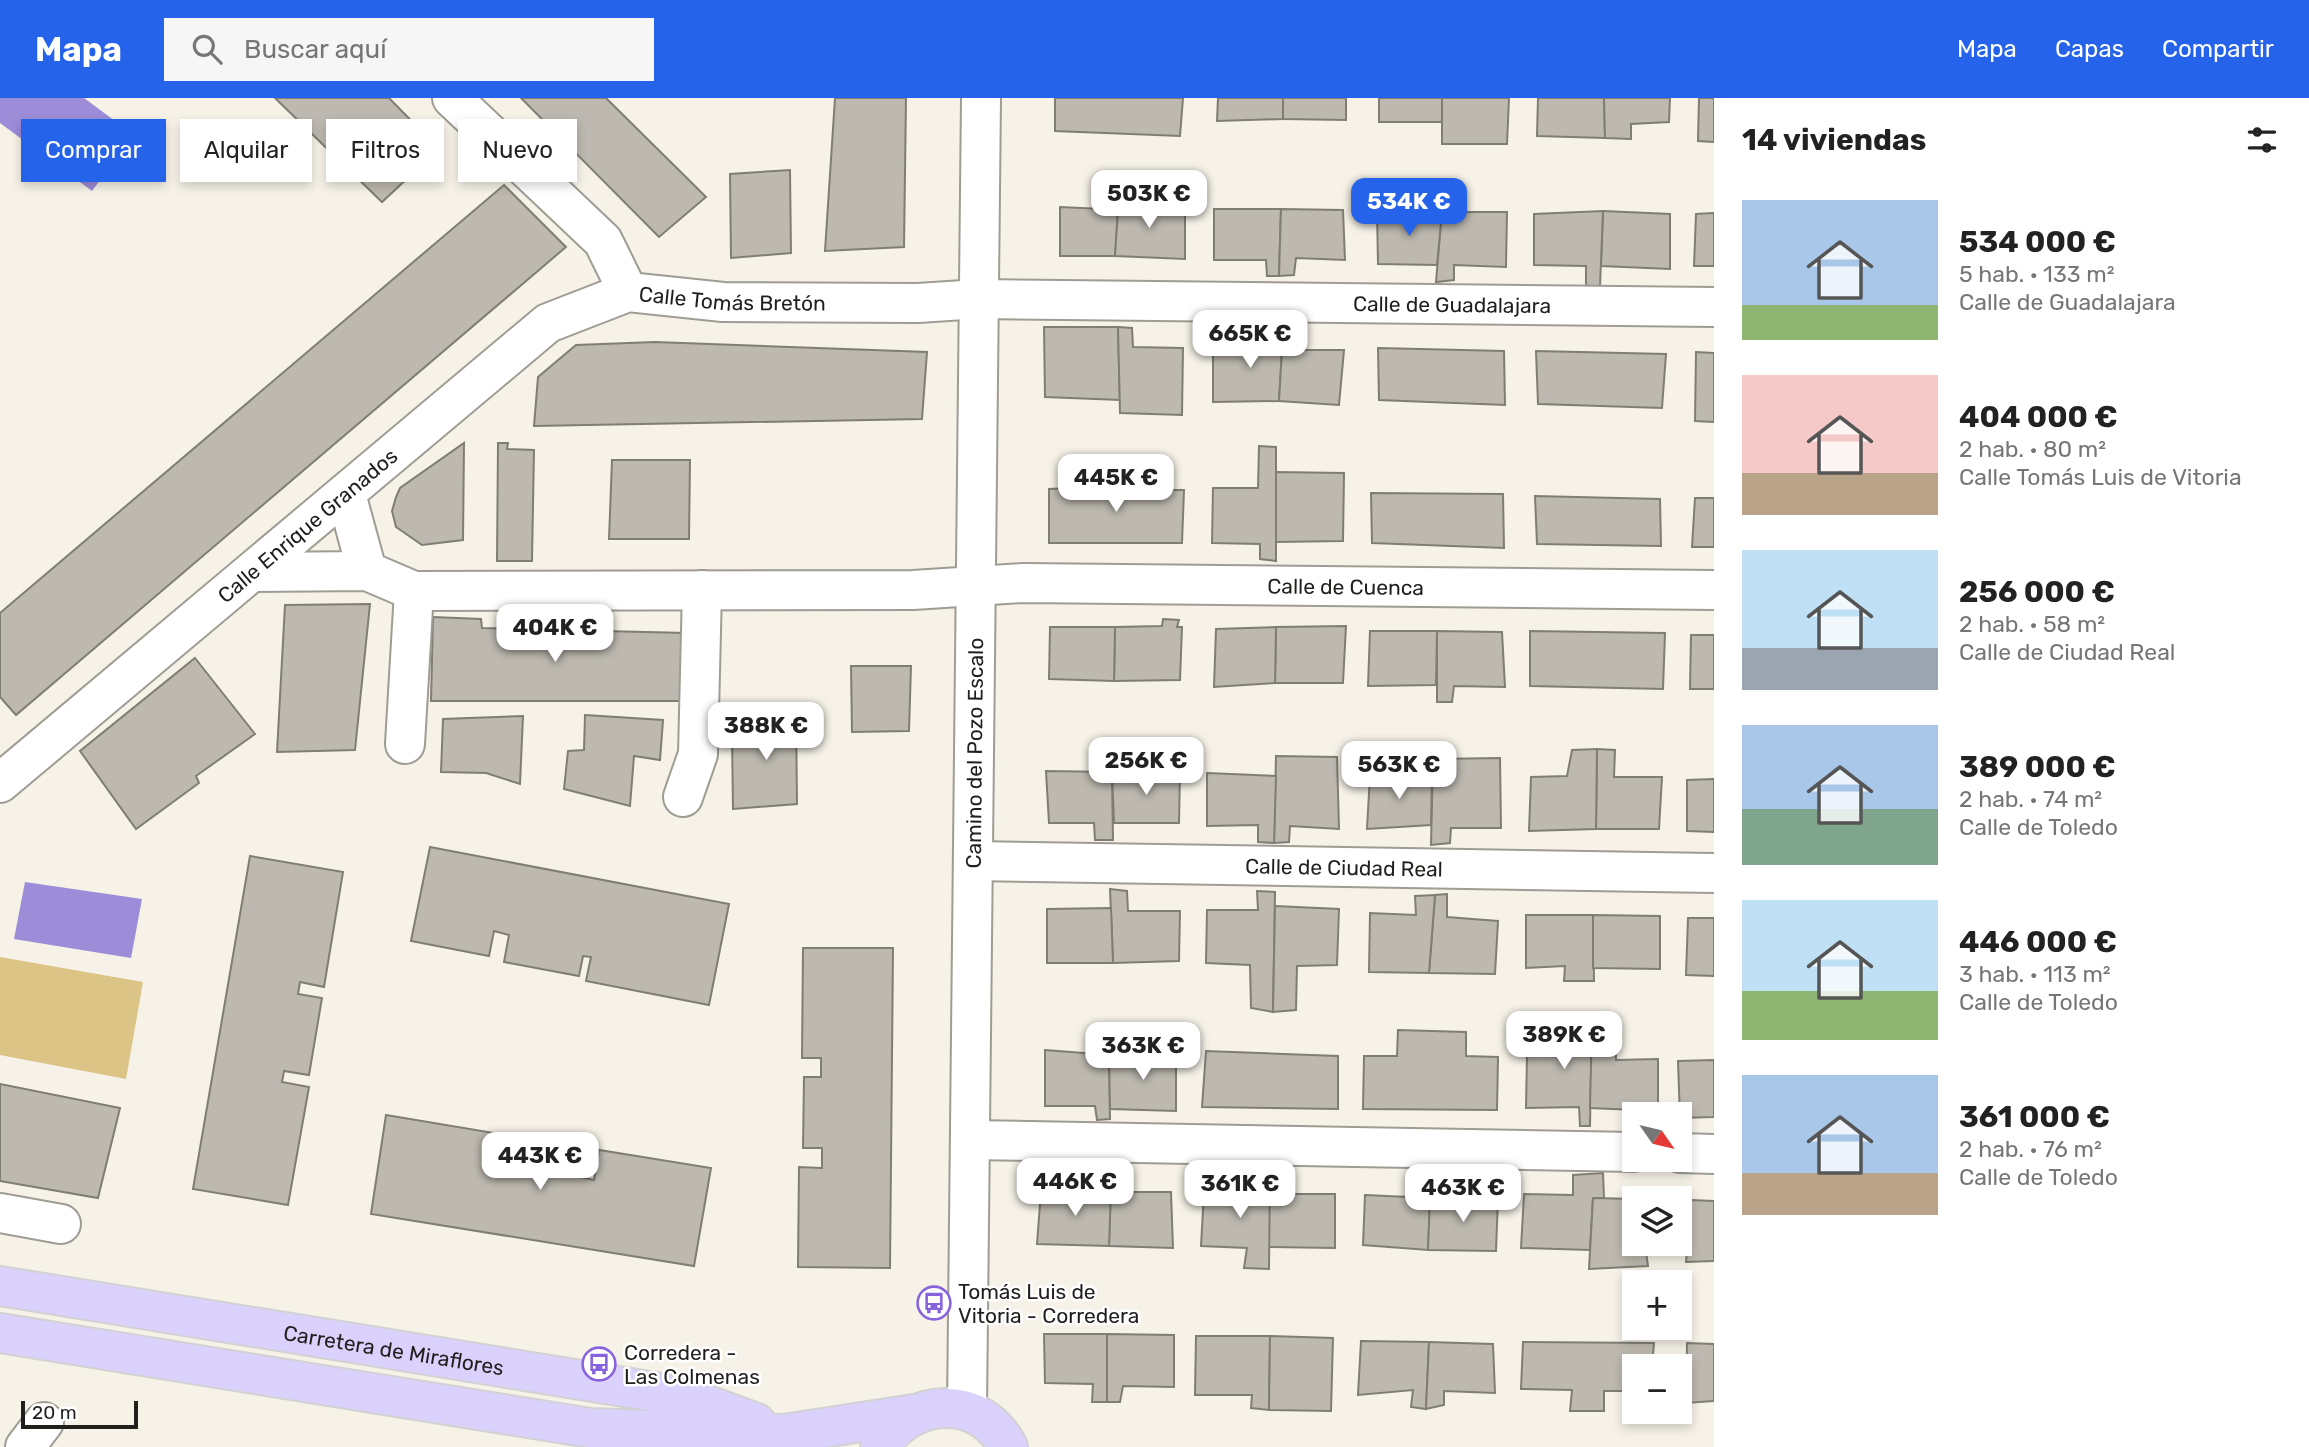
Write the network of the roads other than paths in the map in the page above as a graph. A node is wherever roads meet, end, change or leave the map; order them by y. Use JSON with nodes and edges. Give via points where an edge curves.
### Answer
{"nodes":[{"id":1,"x":452,"y":98,"type":"edge"},
{"id":2,"x":981,"y":98,"type":"edge"},
{"id":3,"x":628,"y":292,"type":"junction"},
{"id":4,"x":979,"y":299,"type":"junction"},
{"id":5,"x":1714,"y":307,"type":"edge"},
{"id":6,"x":346,"y":494,"type":"junction"},
{"id":7,"x":367,"y":571,"type":"junction"},
{"id":8,"x":254,"y":572,"type":"junction"},
{"id":9,"x":976,"y":586,"type":"junction"},
{"id":10,"x":702,"y":590,"type":"junction"},
{"id":11,"x":1714,"y":590,"type":"edge"},
{"id":12,"x":414,"y":591,"type":"junction"},
{"id":13,"x":405,"y":744,"type":"dead end"},
{"id":14,"x":0,"y":783,"type":"edge"},
{"id":15,"x":683,"y":797,"type":"dead end"},
{"id":16,"x":973,"y":861,"type":"junction"},
{"id":17,"x":1714,"y":873,"type":"edge"},
{"id":18,"x":970,"y":1140,"type":"junction"},
{"id":19,"x":1622,"y":1152,"type":"edge"},
{"id":20,"x":1692,"y":1153,"type":"edge"},
{"id":21,"x":1714,"y":1154,"type":"edge"},
{"id":22,"x":0,"y":1213,"type":"edge"},
{"id":23,"x":61,"y":1224,"type":"dead end"},
{"id":24,"x":0,"y":1286,"type":"edge"},
{"id":25,"x":0,"y":1333,"type":"edge"},
{"id":26,"x":967,"y":1409,"type":"junction"},
{"id":27,"x":914,"y":1413,"type":"junction"},
{"id":28,"x":590,"y":1428,"type":"junction"},
{"id":29,"x":784,"y":1434,"type":"junction"},
{"id":30,"x":1009,"y":1446,"type":"edge"},
{"id":31,"x":642,"y":1447,"type":"edge"},
{"id":32,"x":880,"y":1447,"type":"edge"}],
"edges":[{"from":1,"to":3,"type":"street","name":"Calle Tomás Bretón","via":[[603,241]]},
{"from":2,"to":4,"type":"street","name":"Camino del Pozo Escalo"},
{"from":3,"to":4,"type":"street","name":"Calle Tomás Bretón","via":[[723,302]]},
{"from":3,"to":6,"type":"street","name":"Calle Enrique Granados","via":[[548,323]]},
{"from":4,"to":5,"type":"street","name":"Calle de Guadalajara"},
{"from":4,"to":9,"type":"street","name":"Camino del Pozo Escalo"},
{"from":6,"to":7,"type":"street"},
{"from":6,"to":8,"type":"street","name":"Calle Enrique Granados"},
{"from":7,"to":8,"type":"street"},
{"from":7,"to":12,"type":"street"},
{"from":8,"to":14,"type":"street","name":"Calle Enrique Granados"},
{"from":9,"to":10,"type":"street","name":"Calle de Cuenca"},
{"from":9,"to":11,"type":"street","name":"Calle de Cuenca"},
{"from":9,"to":16,"type":"street","name":"Camino del Pozo Escalo"},
{"from":10,"to":12,"type":"street","name":"Calle de Cuenca"},
{"from":10,"to":15,"type":"street","via":[[698,754]]},
{"from":12,"to":13,"type":"street"},
{"from":16,"to":17,"type":"street","name":"Calle de Ciudad Real"},
{"from":16,"to":18,"type":"street","name":"Camino del Pozo Escalo"},
{"from":18,"to":19,"type":"street"},
{"from":18,"to":26,"type":"street","name":"Camino del Pozo Escalo"},
{"from":20,"to":21,"type":"street"},
{"from":22,"to":23,"type":"street"},
{"from":24,"to":29,"type":"main road","name":"Carretera de Miraflores","via":[[686,1397]]},
{"from":25,"to":28,"type":"main road","name":"Carretera de Miraflores"},
{"from":26,"to":27,"type":"main road","name":"Carretera de Miraflores"},
{"from":26,"to":30,"type":"main road","via":[[996,1429]]},
{"from":27,"to":29,"type":"main road","name":"Carretera de Miraflores"},
{"from":27,"to":32,"type":"main road","via":[[895,1426]]},
{"from":28,"to":29,"type":"main road","name":"Carretera de Miraflores"},
{"from":28,"to":31,"type":"main road","name":"Carretera de Miraflores"}]}
